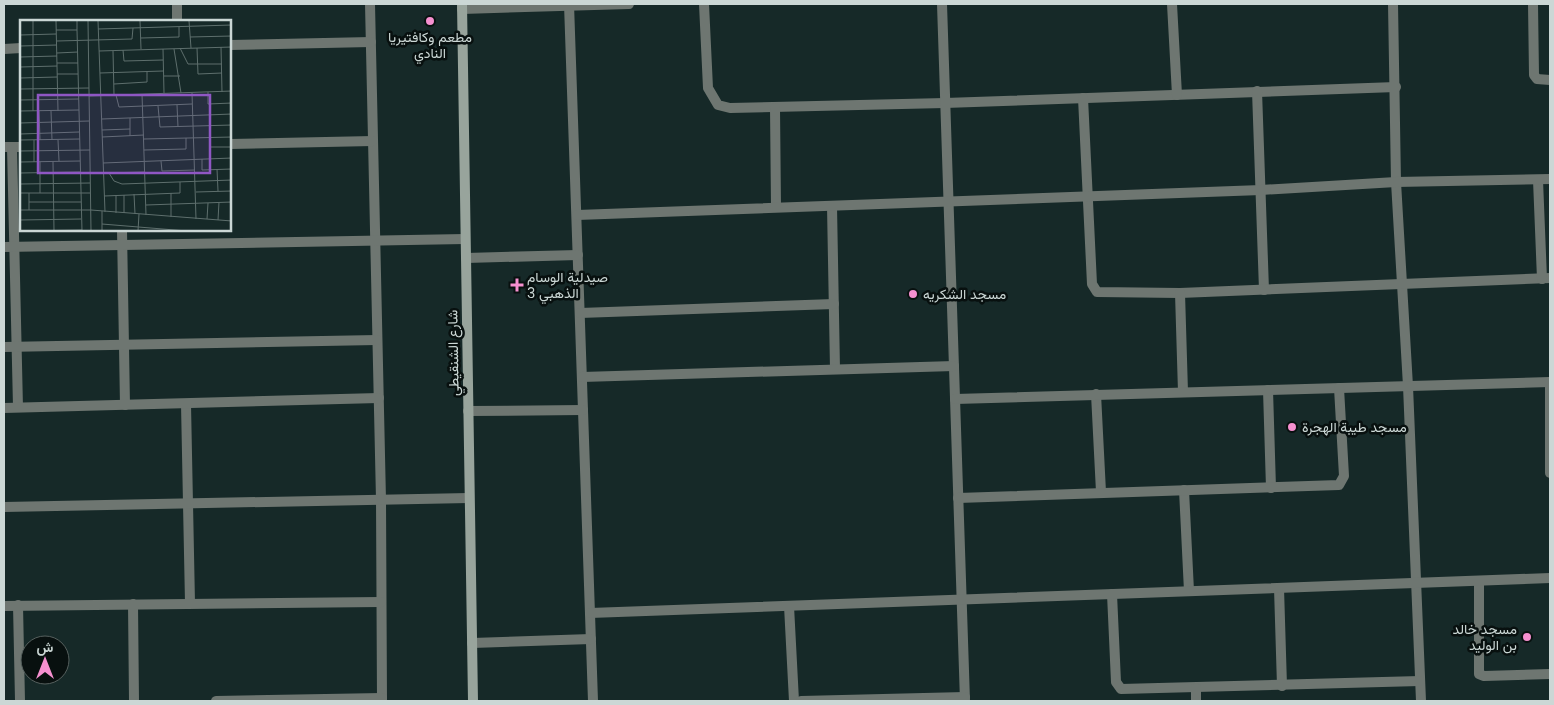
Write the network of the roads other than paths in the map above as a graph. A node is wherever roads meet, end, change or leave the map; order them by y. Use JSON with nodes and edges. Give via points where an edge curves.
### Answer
{"nodes":[{"id":1,"x":177,"y":4,"type":"edge"},
{"id":2,"x":370,"y":4,"type":"edge"},
{"id":3,"x":629,"y":4,"type":"edge"},
{"id":4,"x":704,"y":4,"type":"edge"},
{"id":5,"x":942,"y":4,"type":"edge"},
{"id":6,"x":1172,"y":4,"type":"edge"},
{"id":7,"x":1392,"y":4,"type":"edge"},
{"id":8,"x":1533,"y":4,"type":"edge"},
{"id":9,"x":569,"y":5,"type":"edge"},
{"id":10,"x":462,"y":6,"type":"edge"},
{"id":11,"x":177,"y":20,"type":"edge"},
{"id":12,"x":371,"y":42,"type":"junction"},
{"id":13,"x":231,"y":45,"type":"edge"},
{"id":14,"x":20,"y":48,"type":"edge"},
{"id":15,"x":4,"y":49,"type":"edge"},
{"id":16,"x":1550,"y":80,"type":"edge"},
{"id":17,"x":1396,"y":87,"type":"junction"},
{"id":18,"x":1257,"y":91,"type":"junction"},
{"id":19,"x":1177,"y":95,"type":"junction"},
{"id":20,"x":1083,"y":98,"type":"junction"},
{"id":21,"x":945,"y":103,"type":"junction"},
{"id":22,"x":775,"y":108,"type":"junction"},
{"id":23,"x":373,"y":141,"type":"junction"},
{"id":24,"x":231,"y":144,"type":"edge"},
{"id":25,"x":12,"y":147,"type":"edge"},
{"id":26,"x":1550,"y":179,"type":"edge"},
{"id":27,"x":1538,"y":180,"type":"junction"},
{"id":28,"x":1396,"y":182,"type":"junction"},
{"id":29,"x":1261,"y":190,"type":"junction"},
{"id":30,"x":1088,"y":196,"type":"junction"},
{"id":31,"x":948,"y":202,"type":"junction"},
{"id":32,"x":832,"y":206,"type":"junction"},
{"id":33,"x":776,"y":207,"type":"junction"},
{"id":34,"x":577,"y":215,"type":"junction"},
{"id":35,"x":122,"y":231,"type":"edge"},
{"id":36,"x":465,"y":239,"type":"junction"},
{"id":37,"x":375,"y":241,"type":"junction"},
{"id":38,"x":122,"y":246,"type":"junction"},
{"id":39,"x":4,"y":247,"type":"edge"},
{"id":40,"x":15,"y":247,"type":"junction"},
{"id":41,"x":578,"y":255,"type":"junction"},
{"id":42,"x":466,"y":258,"type":"junction"},
{"id":43,"x":1546,"y":279,"type":"edge"},
{"id":44,"x":1400,"y":284,"type":"junction"},
{"id":45,"x":1264,"y":290,"type":"junction"},
{"id":46,"x":1180,"y":293,"type":"junction"},
{"id":47,"x":834,"y":304,"type":"junction"},
{"id":48,"x":580,"y":313,"type":"junction"},
{"id":49,"x":377,"y":340,"type":"junction"},
{"id":50,"x":124,"y":345,"type":"junction"},
{"id":51,"x":17,"y":346,"type":"junction"},
{"id":52,"x":4,"y":347,"type":"edge"},
{"id":53,"x":954,"y":366,"type":"junction"},
{"id":54,"x":835,"y":369,"type":"junction"},
{"id":55,"x":582,"y":377,"type":"junction"},
{"id":56,"x":1550,"y":382,"type":"edge"},
{"id":57,"x":1408,"y":386,"type":"junction"},
{"id":58,"x":1339,"y":388,"type":"junction"},
{"id":59,"x":1268,"y":390,"type":"junction"},
{"id":60,"x":1183,"y":392,"type":"junction"},
{"id":61,"x":1096,"y":394,"type":"junction"},
{"id":62,"x":378,"y":398,"type":"junction"},
{"id":63,"x":955,"y":399,"type":"junction"},
{"id":64,"x":186,"y":404,"type":"junction"},
{"id":65,"x":125,"y":405,"type":"junction"},
{"id":66,"x":18,"y":407,"type":"junction"},
{"id":67,"x":4,"y":408,"type":"edge"},
{"id":68,"x":583,"y":410,"type":"junction"},
{"id":69,"x":468,"y":411,"type":"junction"},
{"id":70,"x":1550,"y":473,"type":"edge"},
{"id":71,"x":1271,"y":488,"type":"junction"},
{"id":72,"x":1184,"y":490,"type":"junction"},
{"id":73,"x":1101,"y":492,"type":"junction"},
{"id":74,"x":469,"y":498,"type":"junction"},
{"id":75,"x":958,"y":498,"type":"junction"},
{"id":76,"x":381,"y":500,"type":"junction"},
{"id":77,"x":188,"y":503,"type":"junction"},
{"id":78,"x":4,"y":507,"type":"edge"},
{"id":79,"x":1550,"y":578,"type":"edge"},
{"id":80,"x":1479,"y":581,"type":"junction"},
{"id":81,"x":1414,"y":583,"type":"junction"},
{"id":82,"x":1279,"y":588,"type":"junction"},
{"id":83,"x":1189,"y":591,"type":"junction"},
{"id":84,"x":1112,"y":594,"type":"junction"},
{"id":85,"x":962,"y":599,"type":"junction"},
{"id":86,"x":381,"y":602,"type":"junction"},
{"id":87,"x":190,"y":603,"type":"junction"},
{"id":88,"x":133,"y":604,"type":"junction"},
{"id":89,"x":18,"y":605,"type":"junction"},
{"id":90,"x":4,"y":606,"type":"edge"},
{"id":91,"x":789,"y":606,"type":"junction"},
{"id":92,"x":590,"y":613,"type":"junction"},
{"id":93,"x":591,"y":639,"type":"junction"},
{"id":94,"x":472,"y":643,"type":"junction"},
{"id":95,"x":1550,"y":674,"type":"edge"},
{"id":96,"x":1420,"y":681,"type":"junction"},
{"id":97,"x":1282,"y":686,"type":"junction"},
{"id":98,"x":1196,"y":688,"type":"junction"},
{"id":99,"x":965,"y":699,"type":"edge"},
{"id":100,"x":382,"y":700,"type":"edge"},
{"id":101,"x":20,"y":701,"type":"edge"},
{"id":102,"x":134,"y":701,"type":"edge"},
{"id":103,"x":216,"y":701,"type":"edge"},
{"id":104,"x":473,"y":701,"type":"edge"},
{"id":105,"x":593,"y":701,"type":"edge"},
{"id":106,"x":794,"y":701,"type":"edge"},
{"id":107,"x":801,"y":701,"type":"edge"},
{"id":108,"x":1196,"y":701,"type":"edge"},
{"id":109,"x":1421,"y":701,"type":"edge"}],
"edges":[{"from":1,"to":11,"type":"street"},
{"from":2,"to":12,"type":"street"},
{"from":3,"to":9,"type":"street"},
{"from":4,"to":22,"type":"street","via":[[708,88],[712,98],[718,105],[730,108]]},
{"from":5,"to":21,"type":"street"},
{"from":6,"to":19,"type":"street"},
{"from":7,"to":17,"type":"street"},
{"from":8,"to":16,"type":"street","via":[[1534,75],[1537,80]]},
{"from":9,"to":10,"type":"street"},
{"from":9,"to":34,"type":"street"},
{"from":10,"to":36,"type":"street","name":"شارع الشنقيطي"},
{"from":12,"to":13,"type":"street"},
{"from":12,"to":23,"type":"street"},
{"from":14,"to":15,"type":"street"},
{"from":17,"to":18,"type":"street"},
{"from":17,"to":28,"type":"street"},
{"from":18,"to":19,"type":"street"},
{"from":18,"to":29,"type":"street"},
{"from":19,"to":20,"type":"street"},
{"from":20,"to":21,"type":"street"},
{"from":20,"to":30,"type":"street"},
{"from":21,"to":22,"type":"street"},
{"from":21,"to":31,"type":"street"},
{"from":22,"to":33,"type":"street"},
{"from":23,"to":24,"type":"street"},
{"from":23,"to":37,"type":"street"},
{"from":25,"to":40,"type":"street"},
{"from":26,"to":27,"type":"street"},
{"from":27,"to":28,"type":"street"},
{"from":27,"to":43,"type":"street"},
{"from":28,"to":29,"type":"street"},
{"from":28,"to":44,"type":"street"},
{"from":29,"to":30,"type":"street"},
{"from":29,"to":45,"type":"street"},
{"from":30,"to":31,"type":"street"},
{"from":30,"to":46,"type":"street","via":[[1092,284],[1097,292]]},
{"from":31,"to":32,"type":"street"},
{"from":31,"to":53,"type":"street"},
{"from":32,"to":33,"type":"street"},
{"from":32,"to":47,"type":"street"},
{"from":33,"to":34,"type":"street"},
{"from":34,"to":41,"type":"street"},
{"from":35,"to":38,"type":"street"},
{"from":36,"to":37,"type":"street"},
{"from":36,"to":42,"type":"street","name":"شارع الشنقيطي"},
{"from":37,"to":38,"type":"street"},
{"from":37,"to":49,"type":"street"},
{"from":38,"to":40,"type":"street"},
{"from":38,"to":50,"type":"street"},
{"from":39,"to":40,"type":"street"},
{"from":40,"to":51,"type":"street"},
{"from":41,"to":42,"type":"street"},
{"from":41,"to":48,"type":"street"},
{"from":42,"to":69,"type":"street","name":"شارع الشنقيطي"},
{"from":43,"to":44,"type":"street"},
{"from":44,"to":45,"type":"street"},
{"from":44,"to":57,"type":"street"},
{"from":45,"to":46,"type":"street"},
{"from":46,"to":60,"type":"street"},
{"from":47,"to":48,"type":"street"},
{"from":47,"to":54,"type":"street"},
{"from":48,"to":55,"type":"street"},
{"from":49,"to":50,"type":"street"},
{"from":49,"to":62,"type":"street"},
{"from":50,"to":51,"type":"street"},
{"from":50,"to":65,"type":"street"},
{"from":51,"to":52,"type":"street"},
{"from":51,"to":66,"type":"street"},
{"from":53,"to":54,"type":"street"},
{"from":53,"to":63,"type":"street"},
{"from":54,"to":55,"type":"street"},
{"from":55,"to":68,"type":"street"},
{"from":56,"to":57,"type":"street"},
{"from":56,"to":70,"type":"street"},
{"from":57,"to":58,"type":"street"},
{"from":57,"to":81,"type":"street"},
{"from":58,"to":59,"type":"street"},
{"from":58,"to":71,"type":"street","via":[[1344,481],[1335,486]]},
{"from":59,"to":60,"type":"street"},
{"from":59,"to":71,"type":"street"},
{"from":60,"to":61,"type":"street"},
{"from":61,"to":63,"type":"street"},
{"from":61,"to":73,"type":"street"},
{"from":62,"to":64,"type":"street"},
{"from":62,"to":76,"type":"street"},
{"from":63,"to":75,"type":"street"},
{"from":64,"to":65,"type":"street"},
{"from":64,"to":77,"type":"street"},
{"from":65,"to":66,"type":"street"},
{"from":66,"to":67,"type":"street"},
{"from":68,"to":69,"type":"street"},
{"from":68,"to":92,"type":"street"},
{"from":69,"to":74,"type":"street","name":"شارع الشنقيطي"},
{"from":71,"to":72,"type":"street"},
{"from":72,"to":73,"type":"street"},
{"from":72,"to":83,"type":"street"},
{"from":73,"to":75,"type":"street"},
{"from":74,"to":76,"type":"street"},
{"from":74,"to":94,"type":"street","name":"شارع الشنقيطي"},
{"from":75,"to":85,"type":"street"},
{"from":76,"to":77,"type":"street"},
{"from":76,"to":86,"type":"street"},
{"from":77,"to":78,"type":"street"},
{"from":77,"to":87,"type":"street"},
{"from":79,"to":80,"type":"street"},
{"from":80,"to":81,"type":"street"},
{"from":80,"to":95,"type":"street","via":[[1479,674]]},
{"from":81,"to":82,"type":"street"},
{"from":81,"to":96,"type":"street"},
{"from":82,"to":83,"type":"street"},
{"from":82,"to":97,"type":"street"},
{"from":83,"to":84,"type":"street"},
{"from":84,"to":85,"type":"street"},
{"from":84,"to":98,"type":"street","via":[[1118,686],[1126,690]]},
{"from":85,"to":91,"type":"street"},
{"from":85,"to":99,"type":"street"},
{"from":86,"to":87,"type":"street"},
{"from":86,"to":100,"type":"street"},
{"from":87,"to":88,"type":"street"},
{"from":88,"to":89,"type":"street"},
{"from":88,"to":102,"type":"street"},
{"from":89,"to":90,"type":"street"},
{"from":89,"to":101,"type":"street"},
{"from":91,"to":92,"type":"street"},
{"from":91,"to":106,"type":"street"},
{"from":92,"to":93,"type":"street"},
{"from":93,"to":94,"type":"street"},
{"from":93,"to":105,"type":"street"},
{"from":94,"to":104,"type":"street","name":"شارع الشنقيطي"},
{"from":96,"to":97,"type":"street"},
{"from":96,"to":109,"type":"street"},
{"from":97,"to":98,"type":"street"},
{"from":98,"to":108,"type":"street"},
{"from":99,"to":107,"type":"street"},
{"from":100,"to":103,"type":"street"}]}
